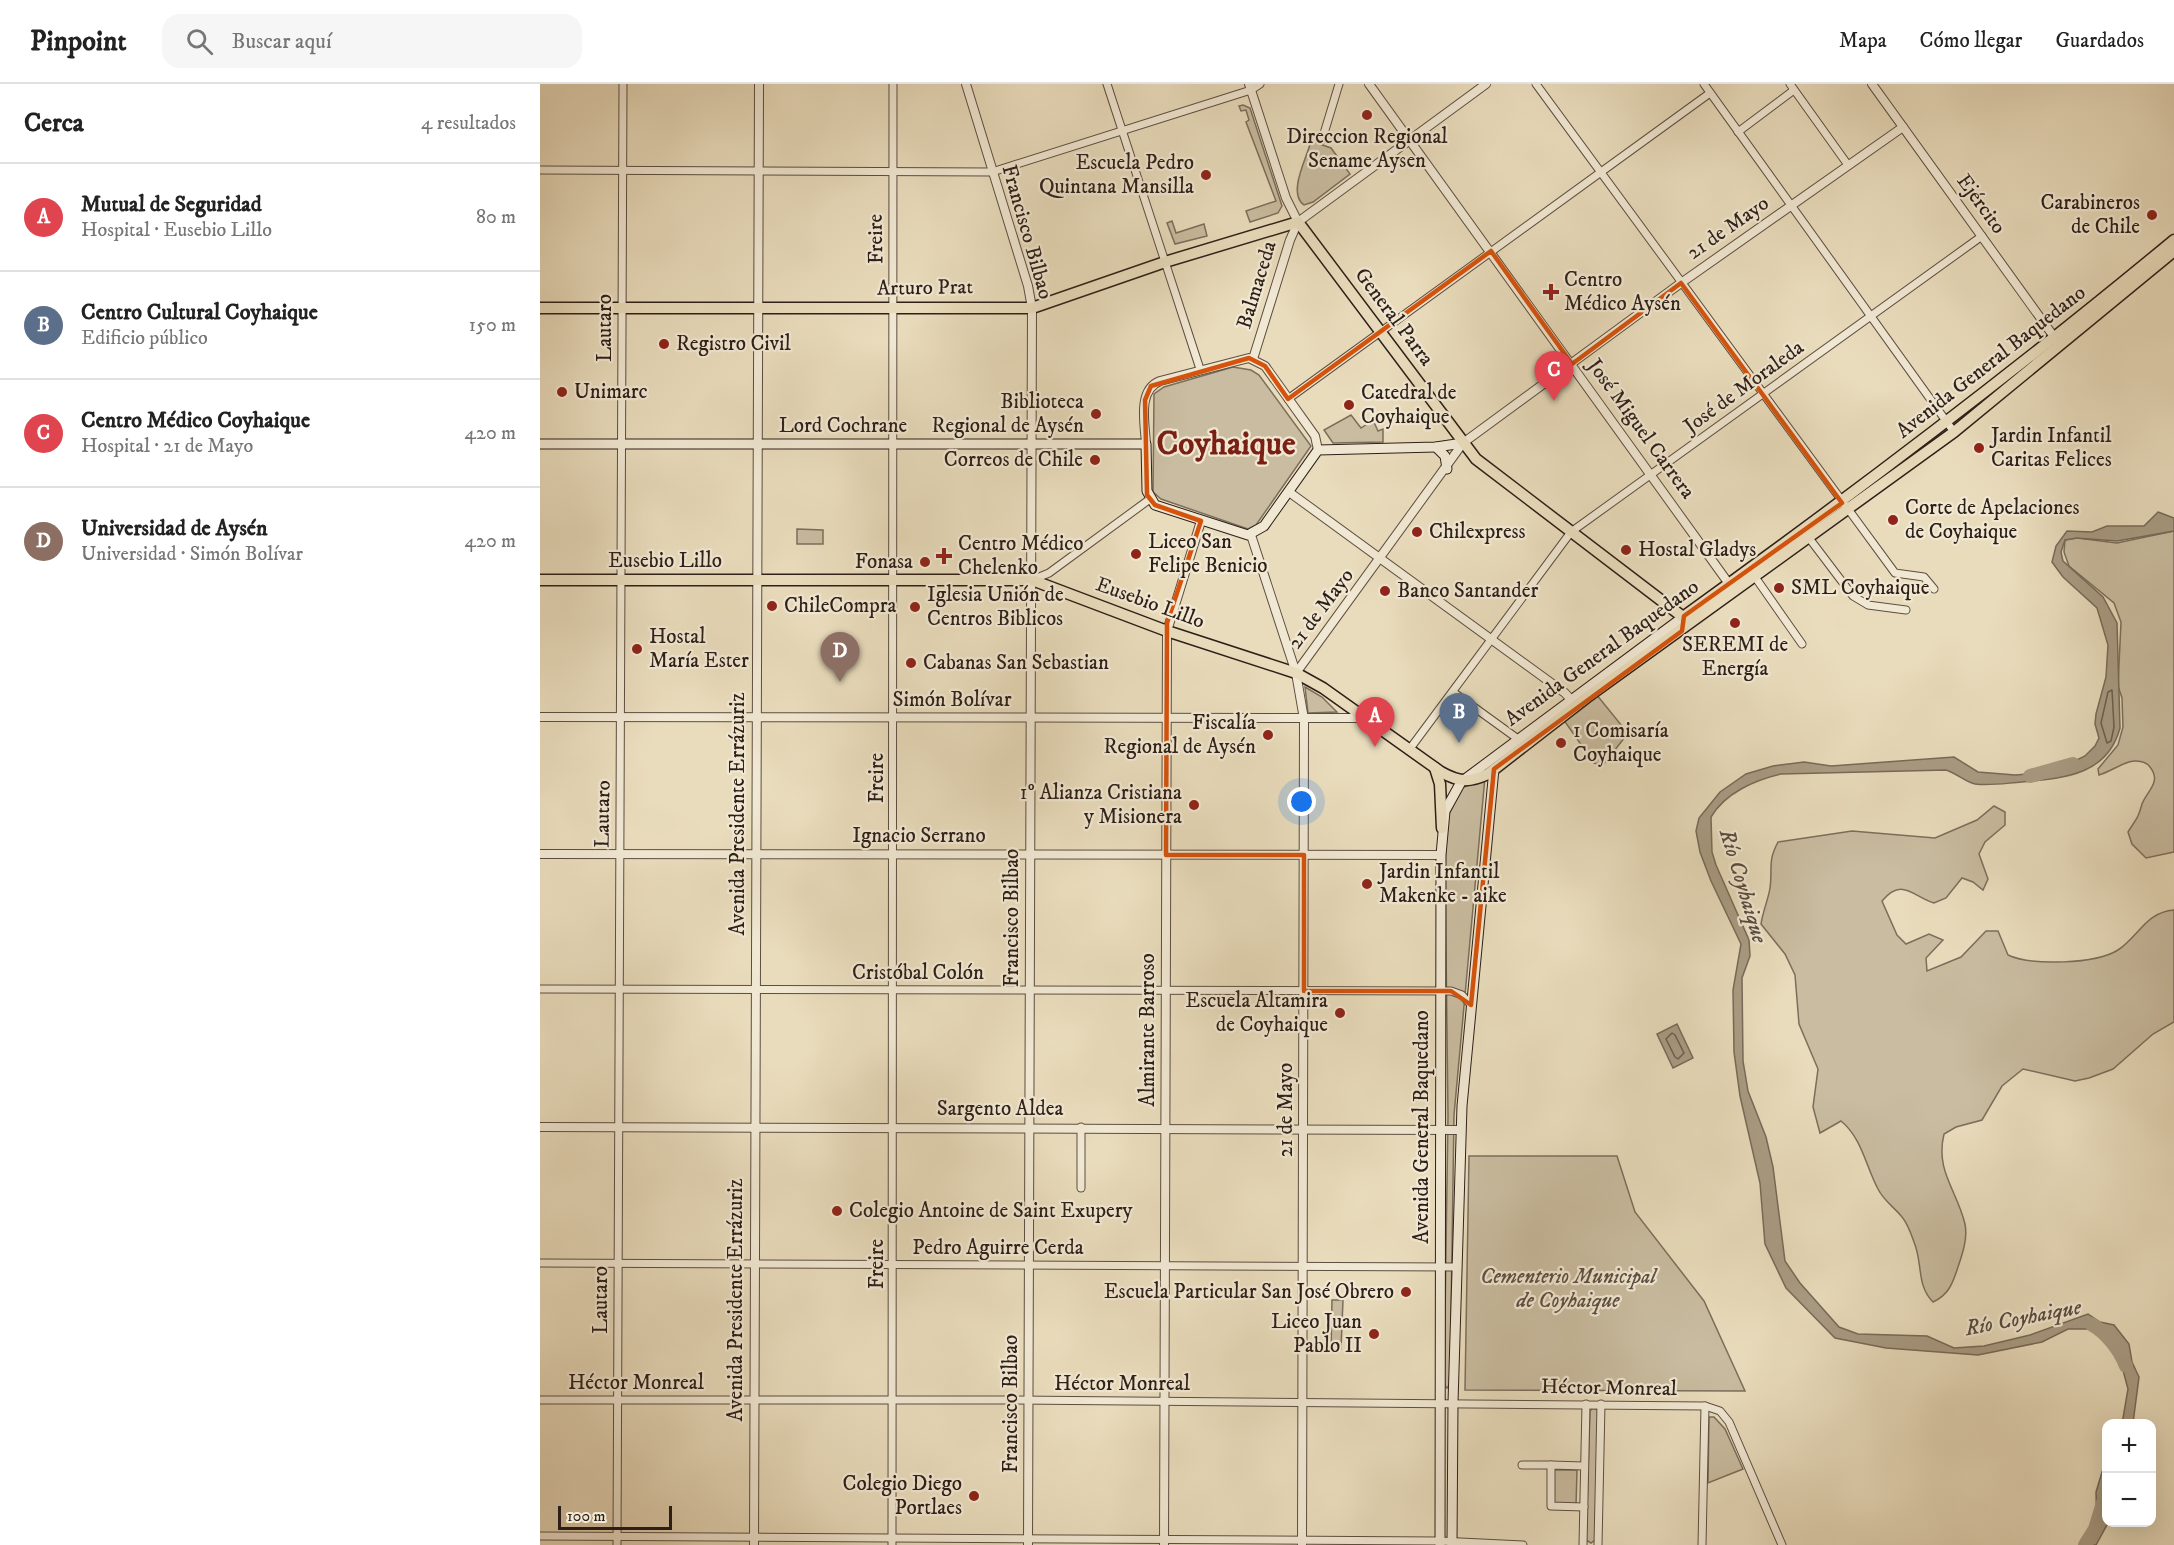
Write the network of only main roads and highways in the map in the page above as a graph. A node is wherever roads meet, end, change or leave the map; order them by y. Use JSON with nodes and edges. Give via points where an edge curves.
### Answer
{"nodes":[{"id":1,"x":1298,"y":222,"type":"joint"},
{"id":2,"x":2173,"y":245,"type":"edge"},
{"id":3,"x":540,"y":308,"type":"edge"},
{"id":4,"x":1463,"y":443,"type":"junction"},
{"id":5,"x":540,"y":444,"type":"edge"},
{"id":6,"x":1436,"y":447,"type":"junction"},
{"id":7,"x":1447,"y":469,"type":"road end"},
{"id":8,"x":1845,"y":507,"type":"junction"},
{"id":9,"x":540,"y":580,"type":"edge"},
{"id":10,"x":1732,"y":588,"type":"junction"},
{"id":11,"x":1683,"y":617,"type":"junction"},
{"id":12,"x":1682,"y":631,"type":"junction"},
{"id":13,"x":1574,"y":703,"type":"junction"},
{"id":14,"x":1435,"y":768,"type":"junction"},
{"id":15,"x":1494,"y":769,"type":"junction"},
{"id":16,"x":1461,"y":782,"type":"junction"},
{"id":17,"x":1442,"y":828,"type":"junction"},
{"id":18,"x":1440,"y":1543,"type":"edge"},
{"id":19,"x":1452,"y":1543,"type":"edge"}],
"edges":[{"from":1,"to":3,"type":"main road","name":"Arturo Prat","via":[[1032,308]]},
{"from":1,"to":4,"type":"main road","name":"General Parra"},
{"from":2,"to":8,"type":"main road","name":"Avenida General Baquedano","via":[[1951,428]]},
{"from":4,"to":6,"type":"main road"},
{"from":4,"to":11,"type":"main road","name":"General Parra","via":[[1481,464]]},
{"from":5,"to":6,"type":"main road","name":"Lord Cochrane","via":[[1146,444],[1146,487],[1150,499],[1159,507],[1251,535],[1264,526],[1318,450]]},
{"from":6,"to":7,"type":"main road","via":[[1444,456]]},
{"from":8,"to":10,"type":"main road","name":"Avenida General Baquedano"},
{"from":8,"to":10,"type":"main road","name":"Avenida General Baquedano","via":[[1755,578]]},
{"from":9,"to":14,"type":"main road","name":"Eusebio Lillo","via":[[1032,580],[1167,631],[1296,673]]},
{"from":10,"to":11,"type":"main road","name":"Avenida General Baquedano"},
{"from":10,"to":12,"type":"main road","name":"Avenida General Baquedano"},
{"from":11,"to":12,"type":"main road"},
{"from":11,"to":13,"type":"main road","name":"Avenida General Baquedano"},
{"from":12,"to":13,"type":"main road","name":"Avenida General Baquedano"},
{"from":13,"to":15,"type":"main road","name":"Avenida General Baquedano"},
{"from":13,"to":16,"type":"main road","name":"Avenida General Baquedano"},
{"from":14,"to":16,"type":"main road","name":"Eusebio Lillo"},
{"from":14,"to":17,"type":"main road","via":[[1440,784]]},
{"from":15,"to":16,"type":"main road"},
{"from":15,"to":19,"type":"main road","name":"Avenida General Baquedano","via":[[1461,1130]]},
{"from":16,"to":17,"type":"main road","name":"Avenida General Baquedano","via":[[1447,804]]},
{"from":17,"to":18,"type":"main road","name":"Avenida General Baquedano"}]}
